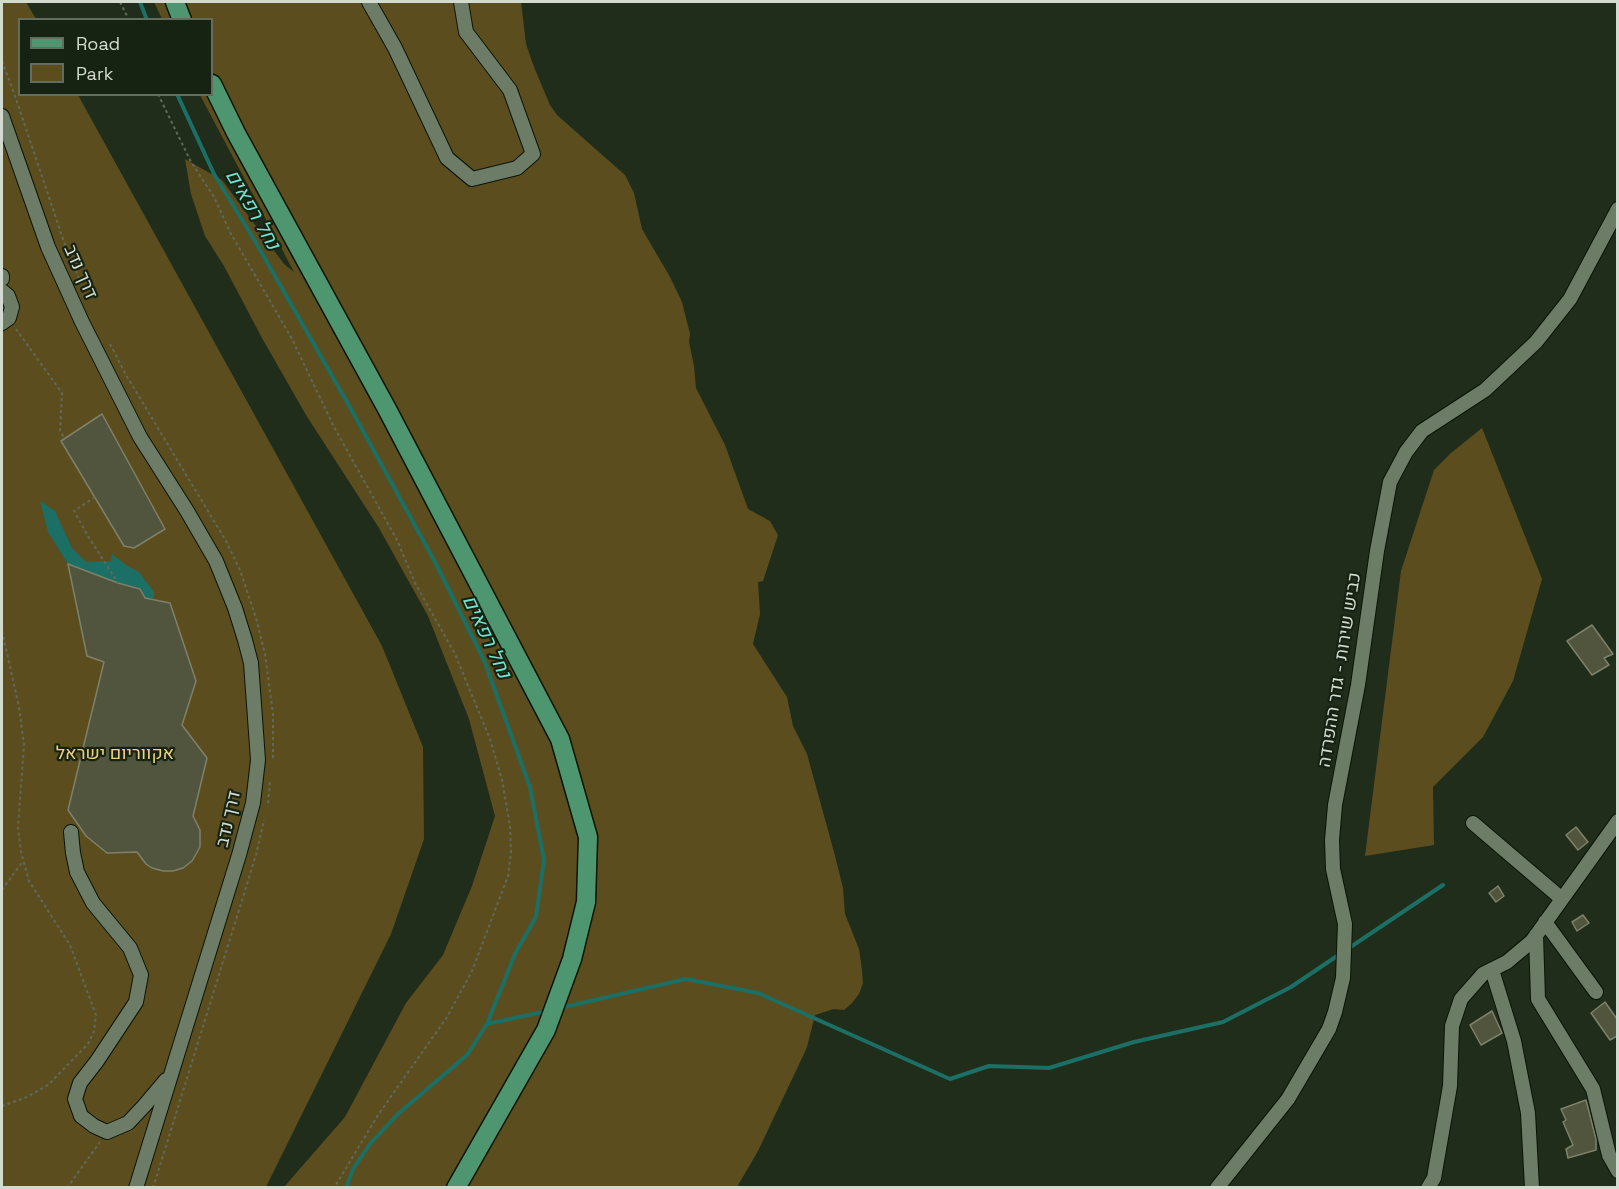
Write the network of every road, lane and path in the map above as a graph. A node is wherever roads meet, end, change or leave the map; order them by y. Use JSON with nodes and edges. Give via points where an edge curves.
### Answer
{"nodes":[{"id":1,"x":120,"y":2,"type":"edge"},
{"id":2,"x":175,"y":2,"type":"edge"},
{"id":3,"x":369,"y":2,"type":"edge"},
{"id":4,"x":461,"y":2,"type":"edge"},
{"id":5,"x":128,"y":18,"type":"edge"},
{"id":6,"x":181,"y":18,"type":"edge"},
{"id":7,"x":2,"y":62,"type":"edge"},
{"id":8,"x":213,"y":86,"type":"edge"},
{"id":9,"x":159,"y":96,"type":"edge"},
{"id":10,"x":2,"y":116,"type":"edge"},
{"id":11,"x":1617,"y":209,"type":"edge"},
{"id":12,"x":2,"y":291,"type":"edge"},
{"id":13,"x":86,"y":294,"type":"dead end"},
{"id":14,"x":5,"y":321,"type":"edge"},
{"id":15,"x":105,"y":335,"type":"dead end"},
{"id":16,"x":65,"y":439,"type":"dead end"},
{"id":17,"x":95,"y":497,"type":"dead end"},
{"id":18,"x":118,"y":583,"type":"dead end"},
{"id":19,"x":2,"y":632,"type":"edge"},
{"id":20,"x":273,"y":759,"type":"dead end"},
{"id":21,"x":271,"y":778,"type":"dead end"},
{"id":22,"x":266,"y":808,"type":"dead end"},
{"id":23,"x":264,"y":820,"type":"dead end"},
{"id":24,"x":1617,"y":820,"type":"edge"},
{"id":25,"x":1473,"y":824,"type":"dead end"},
{"id":26,"x":71,"y":832,"type":"dead end"},
{"id":27,"x":23,"y":861,"type":"junction"},
{"id":28,"x":2,"y":890,"type":"edge"},
{"id":29,"x":1562,"y":899,"type":"junction"},
{"id":30,"x":1545,"y":922,"type":"junction"},
{"id":31,"x":1536,"y":935,"type":"junction"},
{"id":32,"x":1492,"y":970,"type":"junction"},
{"id":33,"x":1596,"y":992,"type":"dead end"},
{"id":34,"x":171,"y":1073,"type":"junction"},
{"id":35,"x":2,"y":1106,"type":"edge"},
{"id":36,"x":107,"y":1132,"type":"junction"},
{"id":37,"x":1617,"y":1171,"type":"edge"},
{"id":38,"x":136,"y":1187,"type":"edge"},
{"id":39,"x":67,"y":1188,"type":"edge"},
{"id":40,"x":153,"y":1188,"type":"edge"},
{"id":41,"x":334,"y":1188,"type":"edge"},
{"id":42,"x":456,"y":1188,"type":"edge"},
{"id":43,"x":1217,"y":1188,"type":"edge"},
{"id":44,"x":1428,"y":1188,"type":"edge"},
{"id":45,"x":1532,"y":1188,"type":"edge"}],
"edges":[{"from":1,"to":5,"type":"path"},
{"from":2,"to":6,"type":"main road"},
{"from":3,"to":4,"type":"street","via":[[447,158],[472,179],[517,168],[533,154],[510,90],[466,32]]},
{"from":7,"to":13,"type":"path"},
{"from":8,"to":42,"type":"main road","via":[[560,739],[588,837],[585,902],[572,959],[546,1030]]},
{"from":9,"to":41,"type":"path","via":[[190,162],[214,197],[292,339],[334,427],[455,654],[490,739],[510,826],[508,876],[472,971],[447,1017],[378,1115]]},
{"from":10,"to":34,"type":"street","name":"דרך נדב","via":[[48,247],[82,322],[140,437],[216,561],[251,663],[258,760],[253,803]]},
{"from":11,"to":43,"type":"street","name":"כביש שירות - גדר ההפרדה","via":[[1570,299],[1536,342],[1485,390],[1422,431],[1389,483],[1335,805],[1333,869],[1345,924],[1343,978],[1335,1012],[1288,1099]]},
{"from":12,"to":14,"type":"street","via":[[12,307]]},
{"from":14,"to":16,"type":"path","via":[[62,393],[60,431]]},
{"from":15,"to":20,"type":"path","via":[[240,570],[265,654],[273,714]]},
{"from":17,"to":18,"type":"path","via":[[74,511]]},
{"from":19,"to":27,"type":"path","via":[[24,745],[18,827]]},
{"from":21,"to":22,"type":"path"},
{"from":23,"to":40,"type":"path"},
{"from":24,"to":29,"type":"street"},
{"from":25,"to":29,"type":"street"},
{"from":26,"to":36,"type":"street","via":[[77,872],[93,903],[129,948],[141,975],[136,1002],[80,1083],[75,1099],[81,1116]]},
{"from":27,"to":28,"type":"path"},
{"from":27,"to":35,"type":"path","via":[[29,881],[70,945],[96,1015],[88,1044],[48,1085]]},
{"from":29,"to":30,"type":"street"},
{"from":30,"to":31,"type":"street"},
{"from":30,"to":33,"type":"street"},
{"from":31,"to":32,"type":"street","via":[[1507,962]]},
{"from":31,"to":37,"type":"street","via":[[1538,999],[1593,1089],[1609,1155]]},
{"from":32,"to":44,"type":"street","via":[[1483,974],[1461,999],[1452,1026],[1450,1086],[1434,1178]]},
{"from":32,"to":45,"type":"street","via":[[1514,1041],[1528,1113]]},
{"from":34,"to":36,"type":"street","via":[[128,1123]]},
{"from":34,"to":38,"type":"street","name":"דרך נדב"},
{"from":36,"to":39,"type":"path"}]}
